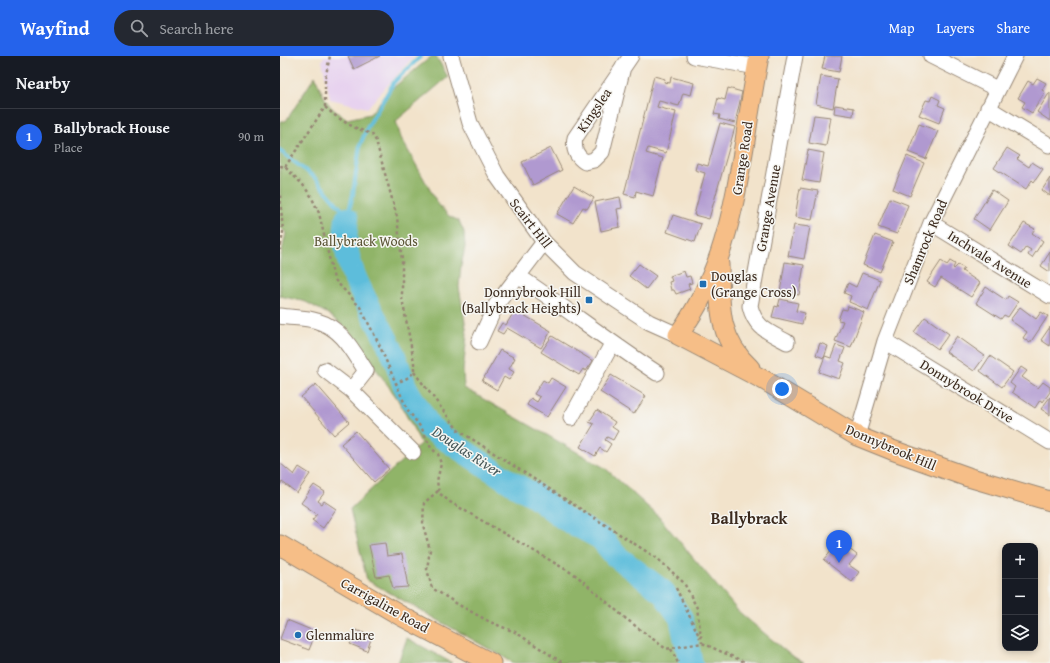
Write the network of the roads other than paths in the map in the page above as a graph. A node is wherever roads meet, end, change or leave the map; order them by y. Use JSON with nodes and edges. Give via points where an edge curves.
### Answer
{"nodes":[{"id":1,"x":451,"y":56,"type":"edge"},
{"id":2,"x":694,"y":56,"type":"edge"},
{"id":3,"x":795,"y":56,"type":"edge"},
{"id":4,"x":931,"y":56,"type":"edge"},
{"id":5,"x":1014,"y":56,"type":"edge"},
{"id":6,"x":627,"y":61,"type":"edge"},
{"id":7,"x":758,"y":62,"type":"edge"},
{"id":8,"x":997,"y":89,"type":"junction"},
{"id":9,"x":988,"y":108,"type":"junction"},
{"id":10,"x":1049,"y":145,"type":"edge"},
{"id":11,"x":931,"y":223,"type":"junction"},
{"id":12,"x":544,"y":242,"type":"junction"},
{"id":13,"x":719,"y":258,"type":"junction"},
{"id":14,"x":518,"y":276,"type":"junction"},
{"id":15,"x":1050,"y":296,"type":"edge"},
{"id":16,"x":280,"y":316,"type":"edge"},
{"id":17,"x":678,"y":335,"type":"junction"},
{"id":18,"x":885,"y":340,"type":"junction"},
{"id":19,"x":479,"y":342,"type":"dead end"},
{"id":20,"x":787,"y":342,"type":"dead end"},
{"id":21,"x":612,"y":344,"type":"junction"},
{"id":22,"x":325,"y":370,"type":"dead end"},
{"id":23,"x":657,"y":373,"type":"dead end"},
{"id":24,"x":764,"y":380,"type":"junction"},
{"id":25,"x":351,"y":390,"type":"junction"},
{"id":26,"x":570,"y":418,"type":"dead end"},
{"id":27,"x":857,"y":436,"type":"junction"},
{"id":28,"x":1050,"y":442,"type":"edge"},
{"id":29,"x":413,"y":452,"type":"dead end"},
{"id":30,"x":1050,"y":501,"type":"edge"},
{"id":31,"x":280,"y":545,"type":"edge"},
{"id":32,"x":491,"y":663,"type":"edge"}],
"edges":[{"from":1,"to":12,"type":"street","name":"Scairt Hill","via":[[470,123],[497,176]]},
{"from":2,"to":7,"type":"street"},
{"from":3,"to":20,"type":"street","name":"Grange Avenue","via":[[750,306],[752,317],[763,328]]},
{"from":4,"to":8,"type":"street"},
{"from":5,"to":8,"type":"street","name":"Shamrock Road"},
{"from":6,"to":6,"type":"street","name":"Kingslea","via":[[602,152],[594,160],[585,162],[578,158],[574,148],[575,138]]},
{"from":7,"to":13,"type":"main road","name":"Grange Road","via":[[735,201]]},
{"from":8,"to":9,"type":"street","name":"Shamrock Road"},
{"from":9,"to":10,"type":"street"},
{"from":9,"to":11,"type":"street","name":"Shamrock Road"},
{"from":11,"to":15,"type":"street","name":"Inchvale Avenue"},
{"from":11,"to":18,"type":"street","name":"Shamrock Road"},
{"from":12,"to":14,"type":"street"},
{"from":12,"to":17,"type":"street","name":"Scairt Hill","via":[[581,277],[649,322]]},
{"from":13,"to":17,"type":"main road","name":"Grange Road","via":[[690,319]]},
{"from":13,"to":24,"type":"main road","name":"Grange Road","via":[[721,320],[726,336],[742,361]]},
{"from":14,"to":19,"type":"street","via":[[496,305]]},
{"from":14,"to":21,"type":"street","via":[[573,312]]},
{"from":16,"to":25,"type":"street","via":[[317,321],[335,330],[346,340],[366,371]]},
{"from":17,"to":24,"type":"main road","name":"Donnybrook Hill"},
{"from":18,"to":27,"type":"street","name":"Shamrock Road"},
{"from":18,"to":28,"type":"street","name":"Donnybrook Drive"},
{"from":21,"to":23,"type":"street"},
{"from":21,"to":26,"type":"street"},
{"from":22,"to":25,"type":"street"},
{"from":24,"to":27,"type":"main road","name":"Donnybrook Hill"},
{"from":25,"to":29,"type":"street"},
{"from":27,"to":30,"type":"main road","name":"Donnybrook Hill","via":[[968,477]]},
{"from":31,"to":32,"type":"main road","name":"Carrigaline Road","via":[[401,616]]}]}
